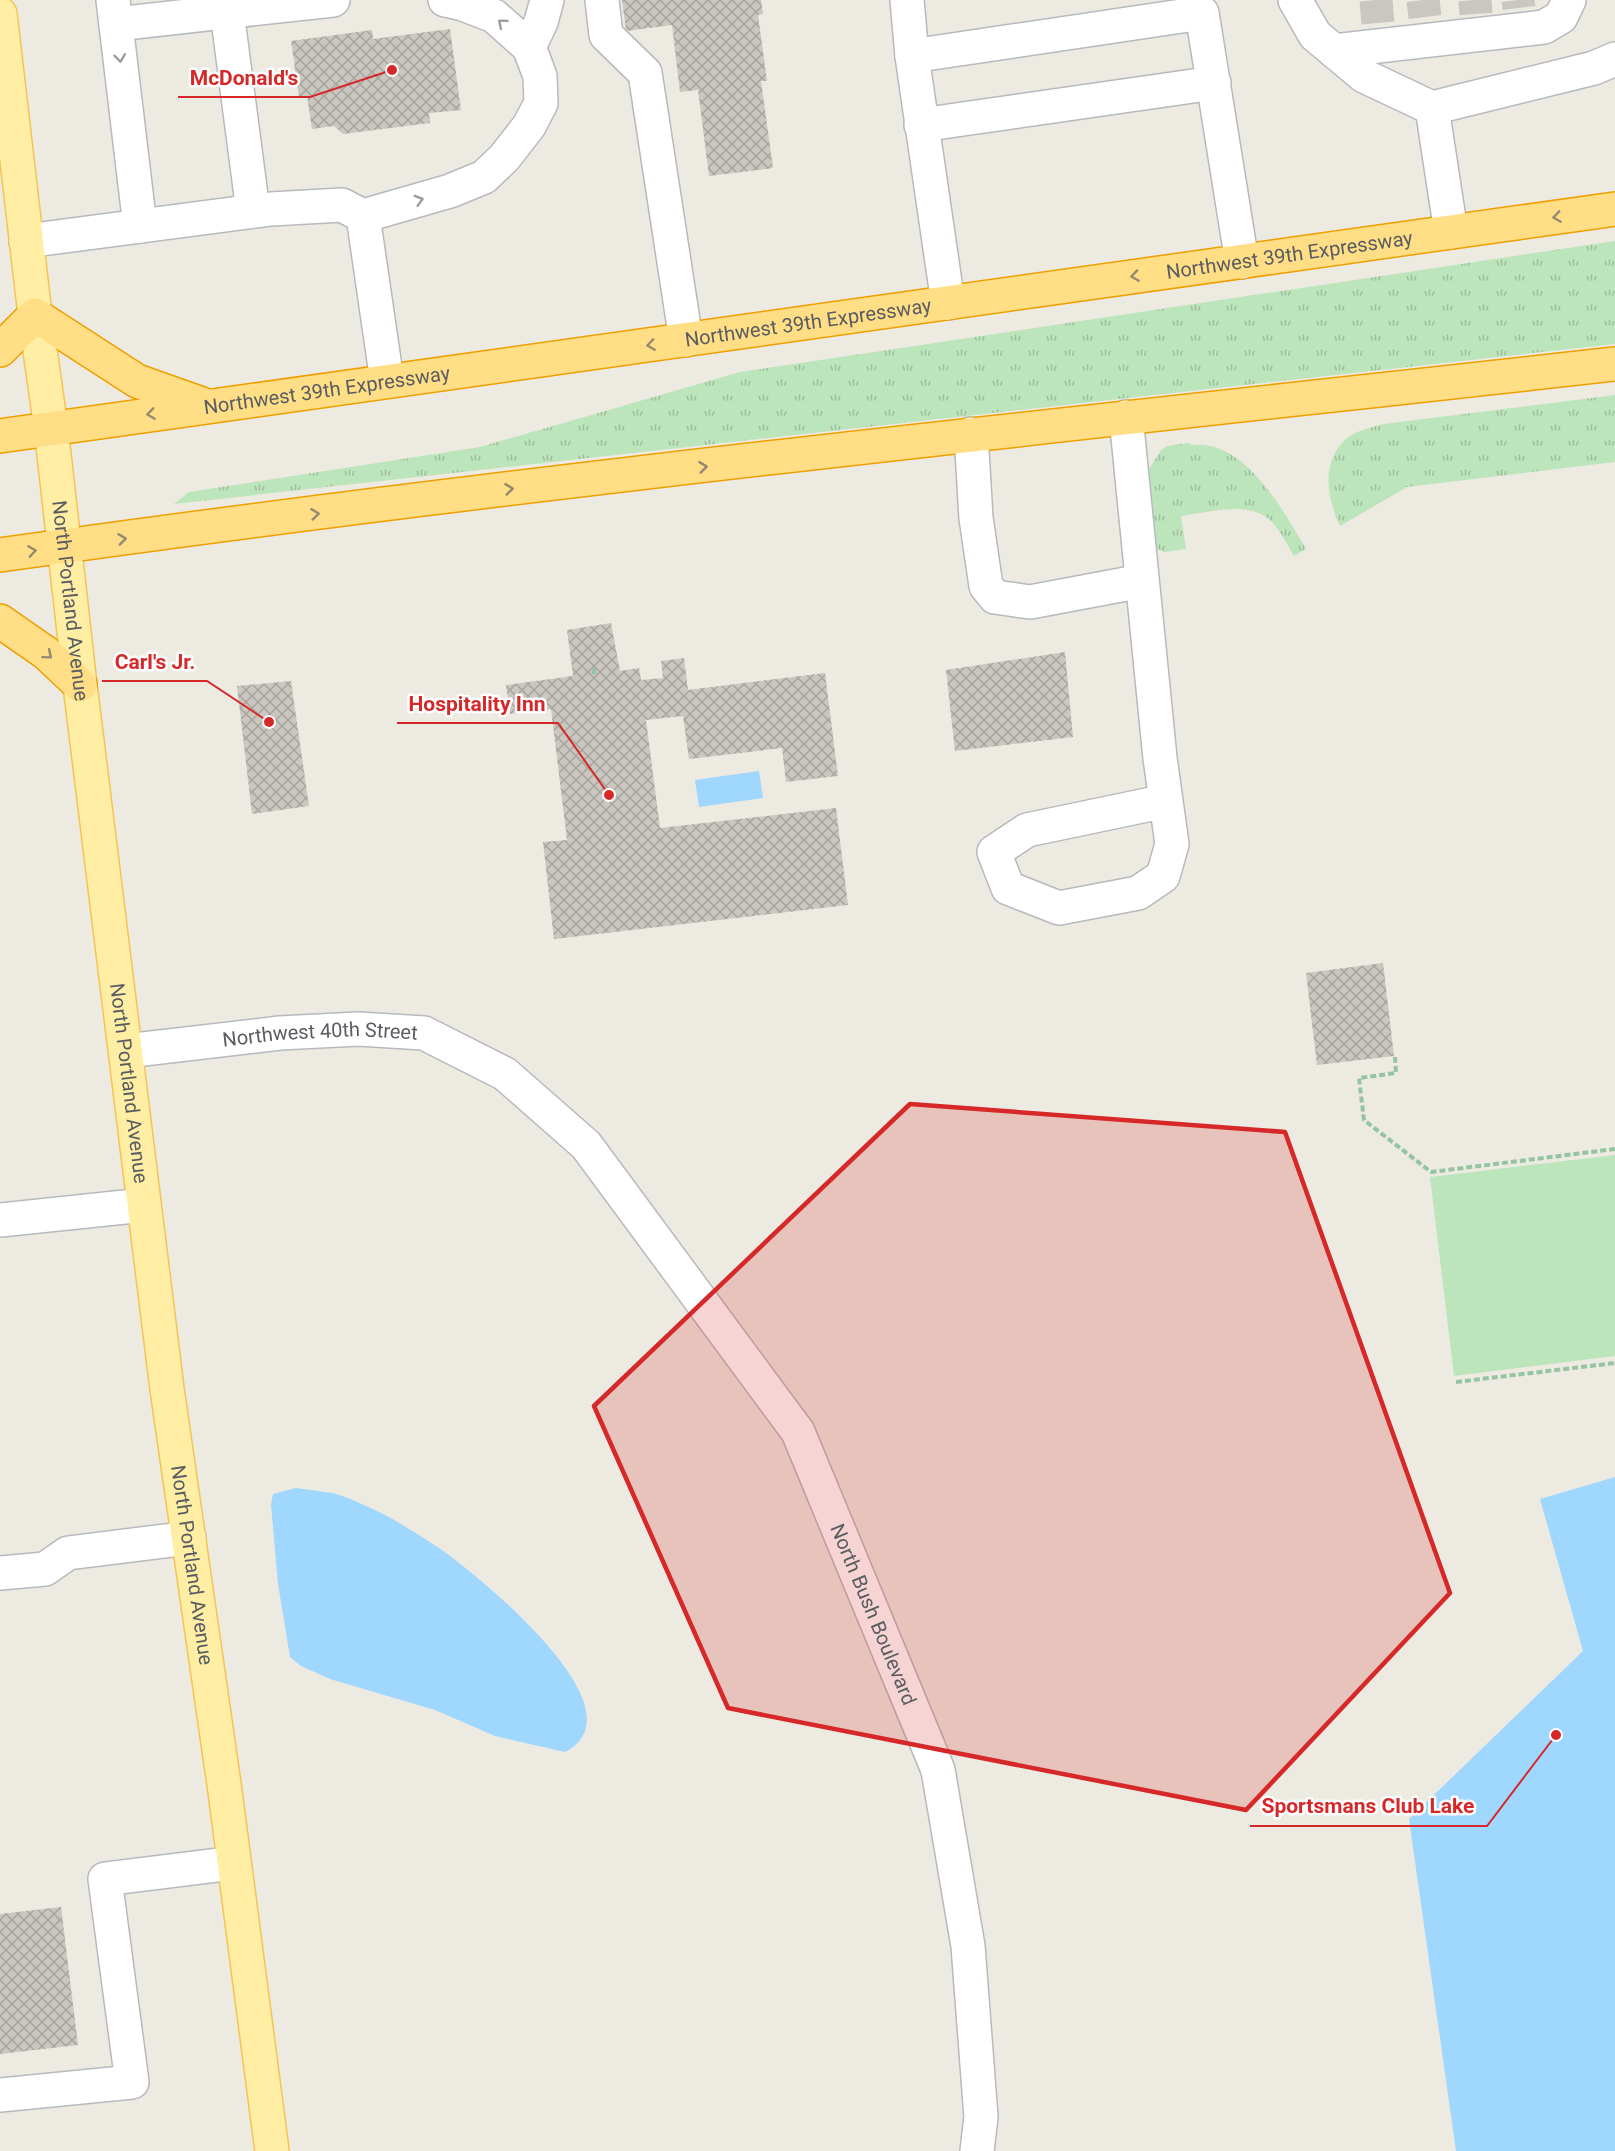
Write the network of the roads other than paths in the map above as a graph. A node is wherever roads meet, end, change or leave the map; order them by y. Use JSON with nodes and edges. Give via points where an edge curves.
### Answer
{"nodes":[{"id":1,"x":333,"y":0,"type":"edge"},
{"id":2,"x":445,"y":0,"type":"edge"},
{"id":3,"x":547,"y":0,"type":"edge"},
{"id":4,"x":602,"y":0,"type":"edge"},
{"id":5,"x":907,"y":0,"type":"edge"},
{"id":6,"x":1295,"y":0,"type":"edge"},
{"id":7,"x":1569,"y":0,"type":"edge"},
{"id":8,"x":1201,"y":7,"type":"edge"},
{"id":9,"x":182,"y":9,"type":"edge"},
{"id":10,"x":115,"y":12,"type":"edge"},
{"id":11,"x":227,"y":12,"type":"junction"},
{"id":12,"x":0,"y":14,"type":"edge"},
{"id":13,"x":530,"y":46,"type":"junction"},
{"id":14,"x":1334,"y":51,"type":"junction"},
{"id":15,"x":912,"y":56,"type":"junction"},
{"id":16,"x":1615,"y":59,"type":"edge"},
{"id":17,"x":1214,"y":83,"type":"junction"},
{"id":18,"x":1432,"y":108,"type":"junction"},
{"id":19,"x":921,"y":125,"type":"junction"},
{"id":20,"x":7,"y":135,"type":"edge"},
{"id":21,"x":1615,"y":209,"type":"edge"},
{"id":22,"x":253,"y":211,"type":"junction"},
{"id":23,"x":363,"y":216,"type":"junction"},
{"id":24,"x":140,"y":226,"type":"junction"},
{"id":25,"x":1451,"y":232,"type":"junction"},
{"id":26,"x":26,"y":242,"type":"junction"},
{"id":27,"x":1242,"y":262,"type":"junction"},
{"id":28,"x":948,"y":303,"type":"junction"},
{"id":29,"x":35,"y":315,"type":"junction"},
{"id":30,"x":686,"y":340,"type":"junction"},
{"id":31,"x":0,"y":350,"type":"edge"},
{"id":32,"x":1615,"y":364,"type":"edge"},
{"id":33,"x":387,"y":381,"type":"junction"},
{"id":34,"x":209,"y":406,"type":"junction"},
{"id":35,"x":1126,"y":417,"type":"junction"},
{"id":36,"x":51,"y":428,"type":"junction"},
{"id":37,"x":971,"y":434,"type":"junction"},
{"id":38,"x":0,"y":436,"type":"edge"},
{"id":39,"x":64,"y":546,"type":"junction"},
{"id":40,"x":0,"y":555,"type":"edge"},
{"id":41,"x":1142,"y":581,"type":"junction"},
{"id":42,"x":0,"y":621,"type":"edge"},
{"id":43,"x":80,"y":685,"type":"junction"},
{"id":44,"x":1166,"y":801,"type":"junction"},
{"id":45,"x":126,"y":1051,"type":"junction"},
{"id":46,"x":586,"y":1145,"type":"joint"},
{"id":47,"x":144,"y":1204,"type":"junction"},
{"id":48,"x":0,"y":1220,"type":"edge"},
{"id":49,"x":189,"y":1538,"type":"junction"},
{"id":50,"x":0,"y":1573,"type":"edge"},
{"id":51,"x":234,"y":1863,"type":"junction"},
{"id":52,"x":0,"y":2095,"type":"edge"},
{"id":53,"x":272,"y":2151,"type":"edge"},
{"id":54,"x":977,"y":2151,"type":"edge"}],
"edges":[{"from":1,"to":11,"type":"street"},
{"from":13,"to":2,"type":"street","one_way":true,"via":[[494,16]]},
{"from":3,"to":13,"type":"street"},
{"from":4,"to":30,"type":"street","via":[[606,35],[645,73]]},
{"from":5,"to":15,"type":"street"},
{"from":6,"to":14,"type":"street","via":[[1315,35]]},
{"from":7,"to":14,"type":"street","via":[[1561,17],[1544,27],[1520,19],[1427,29],[1379,35]]},
{"from":8,"to":15,"type":"street"},
{"from":8,"to":17,"type":"street"},
{"from":9,"to":10,"type":"street"},
{"from":9,"to":11,"type":"street"},
{"from":10,"to":24,"type":"street","one_way":true},
{"from":11,"to":22,"type":"street"},
{"from":12,"to":20,"type":"main road","name":"North Portland Avenue"},
{"from":23,"to":13,"type":"street","one_way":true,"via":[[450,191],[484,177],[504,158],[542,103],[540,76]]},
{"from":14,"to":18,"type":"street","via":[[1364,76]]},
{"from":15,"to":19,"type":"street"},
{"from":16,"to":18,"type":"street","via":[[1594,68]]},
{"from":17,"to":19,"type":"street"},
{"from":17,"to":27,"type":"street"},
{"from":18,"to":25,"type":"street"},
{"from":19,"to":28,"type":"street"},
{"from":20,"to":26,"type":"main road","name":"North Portland Avenue"},
{"from":21,"to":25,"type":"highway","name":"Northwest 39th Expressway","one_way":true},
{"from":22,"to":23,"type":"street","via":[[342,204]]},
{"from":22,"to":24,"type":"street"},
{"from":23,"to":33,"type":"street"},
{"from":24,"to":26,"type":"street"},
{"from":25,"to":27,"type":"highway","name":"Northwest 39th Expressway"},
{"from":26,"to":29,"type":"main road","name":"North Portland Avenue"},
{"from":27,"to":28,"type":"highway","name":"Northwest 39th Expressway","one_way":true},
{"from":28,"to":30,"type":"highway","name":"Northwest 39th Expressway"},
{"from":29,"to":31,"type":"highway"},
{"from":29,"to":34,"type":"highway","via":[[137,381]]},
{"from":29,"to":36,"type":"main road","name":"North Portland Avenue"},
{"from":30,"to":33,"type":"highway","name":"Northwest 39th Expressway","one_way":true},
{"from":32,"to":35,"type":"highway"},
{"from":33,"to":34,"type":"highway","name":"Northwest 39th Expressway"},
{"from":34,"to":36,"type":"highway","name":"Northwest 39th Expressway","one_way":true},
{"from":35,"to":37,"type":"highway"},
{"from":35,"to":41,"type":"street"},
{"from":36,"to":38,"type":"highway","name":"Northwest 39th Expressway"},
{"from":36,"to":39,"type":"main road","name":"North Portland Avenue"},
{"from":39,"to":37,"type":"highway","one_way":true},
{"from":37,"to":41,"type":"street","via":[[976,518],[986,586],[995,597],[1030,602]]},
{"from":40,"to":39,"type":"highway","one_way":true},
{"from":39,"to":43,"type":"main road","name":"North Portland Avenue"},
{"from":41,"to":44,"type":"street"},
{"from":42,"to":43,"type":"highway","one_way":true,"via":[[46,653]]},
{"from":43,"to":45,"type":"main road","name":"North Portland Avenue"},
{"from":44,"to":44,"type":"street","via":[[1172,844],[1163,876],[1138,893],[1059,908],[1008,888],[994,852],[1027,830]]},
{"from":45,"to":46,"type":"street","name":"Northwest 40th Street","via":[[280,1033],[358,1029],[424,1033],[505,1074]]},
{"from":45,"to":47,"type":"main road","name":"North Portland Avenue"},
{"from":46,"to":54,"type":"street","name":"North Bush Boulevard","via":[[798,1432],[938,1770],[968,1946],[981,2117]]},
{"from":47,"to":48,"type":"street"},
{"from":47,"to":49,"type":"main road","name":"North Portland Avenue"},
{"from":49,"to":50,"type":"street","via":[[68,1553],[45,1569]]},
{"from":49,"to":51,"type":"main road","name":"North Portland Avenue"},
{"from":51,"to":52,"type":"street","via":[[105,1879],[132,2082]]},
{"from":51,"to":53,"type":"main road","name":"North Portland Avenue"}]}
